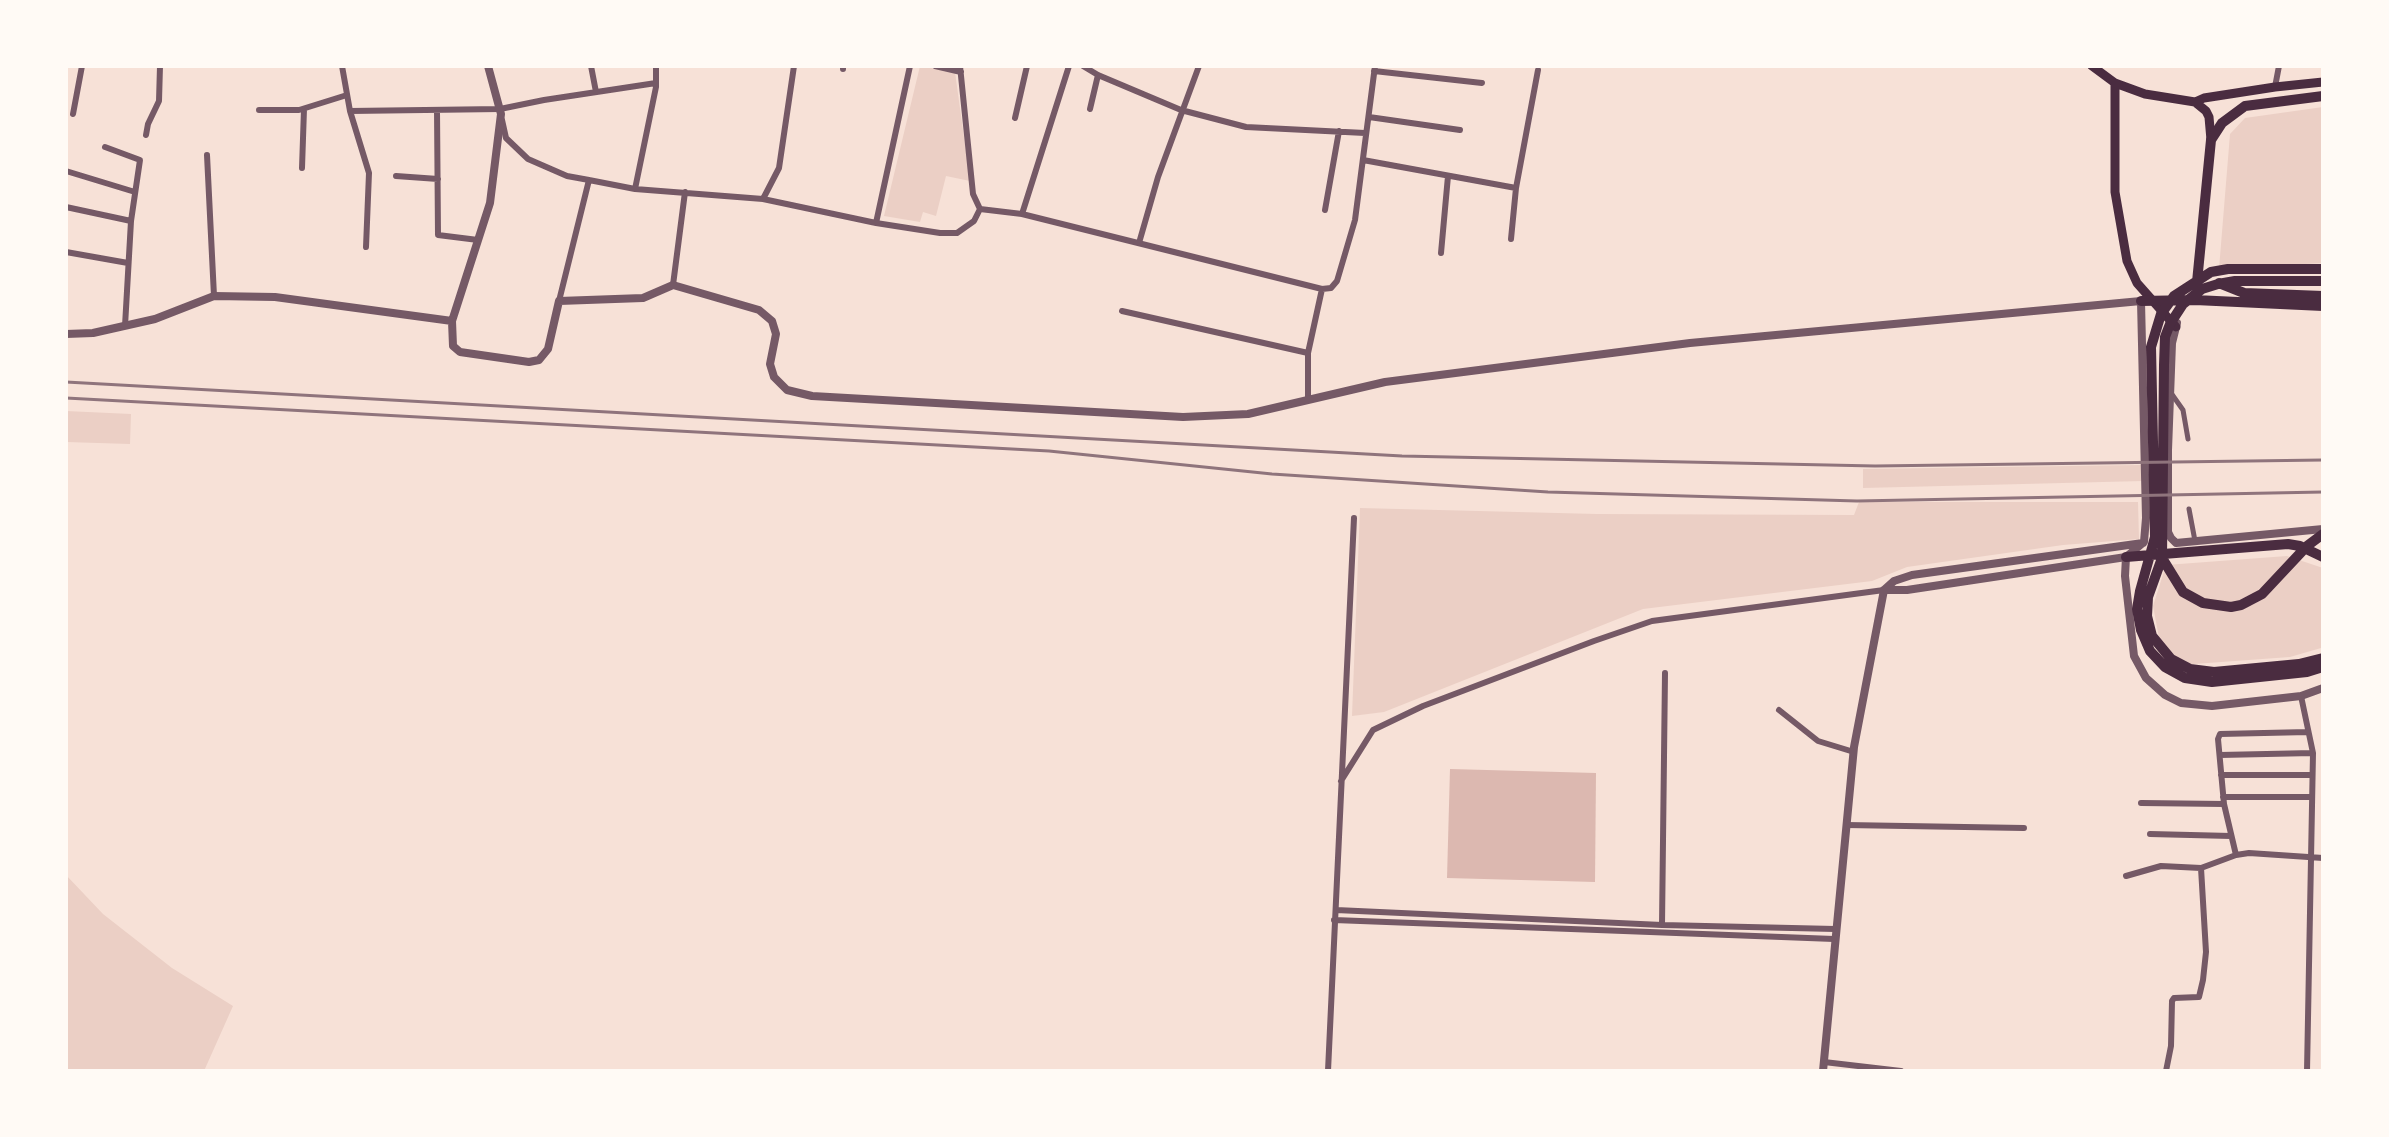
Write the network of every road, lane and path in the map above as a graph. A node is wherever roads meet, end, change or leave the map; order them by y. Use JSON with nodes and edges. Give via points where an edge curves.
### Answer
{"nodes":[{"id":1,"x":82,"y":66,"type":"edge"},
{"id":2,"x":160,"y":66,"type":"edge"},
{"id":3,"x":342,"y":66,"type":"edge"},
{"id":4,"x":488,"y":66,"type":"edge"},
{"id":5,"x":591,"y":66,"type":"edge"},
{"id":6,"x":656,"y":66,"type":"edge"},
{"id":7,"x":794,"y":66,"type":"edge"},
{"id":8,"x":910,"y":66,"type":"edge"},
{"id":9,"x":935,"y":66,"type":"edge"},
{"id":10,"x":1027,"y":66,"type":"edge"},
{"id":11,"x":1069,"y":66,"type":"edge"},
{"id":12,"x":1083,"y":66,"type":"edge"},
{"id":13,"x":1107,"y":66,"type":"edge"},
{"id":14,"x":1199,"y":66,"type":"edge"},
{"id":15,"x":2092,"y":66,"type":"edge"},
{"id":16,"x":2279,"y":66,"type":"edge"},
{"id":17,"x":1374,"y":68,"type":"edge"},
{"id":18,"x":960,"y":69,"type":"edge"},
{"id":19,"x":1538,"y":70,"type":"dead end"},
{"id":20,"x":1100,"y":76,"type":"junction"},
{"id":21,"x":2323,"y":82,"type":"edge"},
{"id":22,"x":656,"y":83,"type":"junction"},
{"id":23,"x":1482,"y":83,"type":"dead end"},
{"id":24,"x":2115,"y":83,"type":"junction"},
{"id":25,"x":2275,"y":87,"type":"junction"},
{"id":26,"x":596,"y":92,"type":"junction"},
{"id":27,"x":347,"y":95,"type":"junction"},
{"id":28,"x":2323,"y":96,"type":"edge"},
{"id":29,"x":2195,"y":102,"type":"junction"},
{"id":30,"x":304,"y":109,"type":"junction"},
{"id":31,"x":1090,"y":109,"type":"dead end"},
{"id":32,"x":259,"y":110,"type":"dead end"},
{"id":33,"x":437,"y":110,"type":"junction"},
{"id":34,"x":1181,"y":110,"type":"junction"},
{"id":35,"x":350,"y":111,"type":"junction"},
{"id":36,"x":500,"y":112,"type":"junction"},
{"id":37,"x":73,"y":114,"type":"dead end"},
{"id":38,"x":1369,"y":117,"type":"junction"},
{"id":39,"x":1015,"y":118,"type":"dead end"},
{"id":40,"x":1460,"y":130,"type":"dead end"},
{"id":41,"x":1339,"y":131,"type":"junction"},
{"id":42,"x":1365,"y":133,"type":"junction"},
{"id":43,"x":146,"y":135,"type":"dead end"},
{"id":44,"x":2211,"y":140,"type":"junction"},
{"id":45,"x":105,"y":147,"type":"dead end"},
{"id":46,"x":207,"y":155,"type":"dead end"},
{"id":47,"x":1363,"y":160,"type":"junction"},
{"id":48,"x":302,"y":168,"type":"dead end"},
{"id":49,"x":66,"y":171,"type":"edge"},
{"id":50,"x":396,"y":176,"type":"dead end"},
{"id":51,"x":1448,"y":176,"type":"junction"},
{"id":52,"x":438,"y":179,"type":"junction"},
{"id":53,"x":589,"y":180,"type":"junction"},
{"id":54,"x":1516,"y":188,"type":"junction"},
{"id":55,"x":635,"y":189,"type":"junction"},
{"id":56,"x":135,"y":192,"type":"junction"},
{"id":57,"x":685,"y":192,"type":"junction"},
{"id":58,"x":763,"y":199,"type":"junction"},
{"id":59,"x":66,"y":207,"type":"edge"},
{"id":60,"x":980,"y":209,"type":"junction"},
{"id":61,"x":1325,"y":210,"type":"dead end"},
{"id":62,"x":1022,"y":214,"type":"junction"},
{"id":63,"x":131,"y":221,"type":"junction"},
{"id":64,"x":876,"y":223,"type":"junction"},
{"id":65,"x":1511,"y":239,"type":"dead end"},
{"id":66,"x":478,"y":240,"type":"junction"},
{"id":67,"x":1139,"y":243,"type":"junction"},
{"id":68,"x":366,"y":247,"type":"dead end"},
{"id":69,"x":66,"y":252,"type":"edge"},
{"id":70,"x":1441,"y":253,"type":"dead end"},
{"id":71,"x":2199,"y":262,"type":"junction"},
{"id":72,"x":128,"y":263,"type":"junction"},
{"id":73,"x":2323,"y":269,"type":"edge"},
{"id":74,"x":2323,"y":281,"type":"edge"},
{"id":75,"x":673,"y":285,"type":"junction"},
{"id":76,"x":2197,"y":286,"type":"junction"},
{"id":77,"x":1322,"y":289,"type":"junction"},
{"id":78,"x":214,"y":296,"type":"junction"},
{"id":79,"x":2323,"y":296,"type":"edge"},
{"id":80,"x":2195,"y":300,"type":"junction"},
{"id":81,"x":559,"y":301,"type":"junction"},
{"id":82,"x":2146,"y":301,"type":"junction"},
{"id":83,"x":2183,"y":301,"type":"junction"},
{"id":84,"x":2323,"y":306,"type":"edge"},
{"id":85,"x":1122,"y":311,"type":"dead end"},
{"id":86,"x":452,"y":321,"type":"junction"},
{"id":87,"x":125,"y":326,"type":"junction"},
{"id":88,"x":2176,"y":327,"type":"junction"},
{"id":89,"x":66,"y":334,"type":"edge"},
{"id":90,"x":1308,"y":353,"type":"junction"},
{"id":91,"x":2171,"y":393,"type":"junction"},
{"id":92,"x":1308,"y":400,"type":"junction"},
{"id":93,"x":2188,"y":439,"type":"dead end"},
{"id":94,"x":2189,"y":509,"type":"dead end"},
{"id":95,"x":1354,"y":518,"type":"dead end"},
{"id":96,"x":2310,"y":530,"type":"joint"},
{"id":97,"x":2323,"y":533,"type":"edge"},
{"id":98,"x":2195,"y":541,"type":"junction"},
{"id":99,"x":2144,"y":542,"type":"junction"},
{"id":100,"x":2126,"y":557,"type":"junction"},
{"id":101,"x":2323,"y":557,"type":"edge"},
{"id":102,"x":2162,"y":558,"type":"junction"},
{"id":103,"x":1884,"y":590,"type":"junction"},
{"id":104,"x":2323,"y":658,"type":"edge"},
{"id":105,"x":2323,"y":667,"type":"edge"},
{"id":106,"x":1665,"y":673,"type":"dead end"},
{"id":107,"x":2323,"y":688,"type":"edge"},
{"id":108,"x":2301,"y":696,"type":"junction"},
{"id":109,"x":1779,"y":710,"type":"dead end"},
{"id":110,"x":2308,"y":732,"type":"junction"},
{"id":111,"x":1854,"y":752,"type":"junction"},
{"id":112,"x":2313,"y":753,"type":"junction"},
{"id":113,"x":2220,"y":755,"type":"junction"},
{"id":114,"x":2221,"y":775,"type":"junction"},
{"id":115,"x":2312,"y":775,"type":"junction"},
{"id":116,"x":1341,"y":781,"type":"junction"},
{"id":117,"x":2311,"y":797,"type":"junction"},
{"id":118,"x":2224,"y":801,"type":"junction"},
{"id":119,"x":2141,"y":803,"type":"dead end"},
{"id":120,"x":1846,"y":825,"type":"junction"},
{"id":121,"x":2024,"y":828,"type":"dead end"},
{"id":122,"x":2150,"y":834,"type":"dead end"},
{"id":123,"x":2231,"y":836,"type":"junction"},
{"id":124,"x":2236,"y":855,"type":"junction"},
{"id":125,"x":2309,"y":857,"type":"junction"},
{"id":126,"x":2323,"y":858,"type":"edge"},
{"id":127,"x":2201,"y":868,"type":"junction"},
{"id":128,"x":2126,"y":876,"type":"dead end"},
{"id":129,"x":1336,"y":910,"type":"junction"},
{"id":130,"x":1334,"y":920,"type":"junction"},
{"id":131,"x":1662,"y":925,"type":"junction"},
{"id":132,"x":1835,"y":934,"type":"junction"},
{"id":133,"x":1823,"y":1066,"type":"edge"},
{"id":134,"x":1328,"y":1071,"type":"edge"},
{"id":135,"x":1901,"y":1071,"type":"edge"},
{"id":136,"x":2166,"y":1071,"type":"edge"},
{"id":137,"x":2307,"y":1071,"type":"edge"}],
"edges":[{"from":1,"to":37,"type":"street"},
{"from":2,"to":43,"type":"street","via":[[159,101]]},
{"from":3,"to":27,"type":"street"},
{"from":4,"to":36,"type":"street"},
{"from":5,"to":26,"type":"street"},
{"from":6,"to":22,"type":"street"},
{"from":7,"to":58,"type":"street","via":[[779,168]]},
{"from":8,"to":64,"type":"street"},
{"from":9,"to":18,"type":"street"},
{"from":10,"to":39,"type":"street"},
{"from":11,"to":62,"type":"street"},
{"from":12,"to":20,"type":"street"},
{"from":13,"to":20,"type":"street"},
{"from":14,"to":34,"type":"street"},
{"from":15,"to":24,"type":"main road"},
{"from":16,"to":25,"type":"street"},
{"from":17,"to":23,"type":"street"},
{"from":17,"to":38,"type":"street"},
{"from":18,"to":60,"type":"street","via":[[973,194]]},
{"from":19,"to":54,"type":"street"},
{"from":20,"to":31,"type":"street"},
{"from":20,"to":34,"type":"street"},
{"from":21,"to":25,"type":"main road"},
{"from":22,"to":26,"type":"street"},
{"from":22,"to":55,"type":"street"},
{"from":24,"to":29,"type":"main road"},
{"from":24,"to":82,"type":"main road","via":[[2118,223],[2127,261]]},
{"from":25,"to":29,"type":"main road"},
{"from":26,"to":36,"type":"street"},
{"from":27,"to":30,"type":"street"},
{"from":27,"to":35,"type":"street"},
{"from":28,"to":44,"type":"main road","via":[[2245,106],[2230,115]]},
{"from":29,"to":44,"type":"main road","via":[[2209,117]]},
{"from":30,"to":32,"type":"street"},
{"from":30,"to":48,"type":"street"},
{"from":33,"to":35,"type":"street"},
{"from":33,"to":36,"type":"street"},
{"from":33,"to":52,"type":"street"},
{"from":34,"to":41,"type":"street","via":[[1246,127]]},
{"from":34,"to":67,"type":"street"},
{"from":35,"to":68,"type":"street","via":[[369,173]]},
{"from":36,"to":53,"type":"street","via":[[506,138],[528,159]]},
{"from":36,"to":66,"type":"street","via":[[490,203]]},
{"from":38,"to":40,"type":"street"},
{"from":38,"to":42,"type":"street"},
{"from":41,"to":42,"type":"street"},
{"from":41,"to":61,"type":"street"},
{"from":42,"to":47,"type":"street"},
{"from":44,"to":71,"type":"main road"},
{"from":45,"to":56,"type":"street","via":[[140,160]]},
{"from":46,"to":78,"type":"street"},
{"from":47,"to":51,"type":"street"},
{"from":47,"to":77,"type":"street","via":[[1355,220],[1337,281]]},
{"from":49,"to":56,"type":"street"},
{"from":50,"to":52,"type":"street"},
{"from":51,"to":54,"type":"street"},
{"from":51,"to":70,"type":"street"},
{"from":52,"to":66,"type":"street","via":[[438,235]]},
{"from":53,"to":55,"type":"street"},
{"from":53,"to":81,"type":"street"},
{"from":54,"to":65,"type":"street"},
{"from":55,"to":57,"type":"street"},
{"from":56,"to":63,"type":"street"},
{"from":57,"to":58,"type":"street"},
{"from":57,"to":75,"type":"street"},
{"from":58,"to":64,"type":"street"},
{"from":59,"to":63,"type":"street"},
{"from":60,"to":62,"type":"street"},
{"from":60,"to":64,"type":"street","via":[[957,233]]},
{"from":62,"to":67,"type":"street"},
{"from":63,"to":72,"type":"street"},
{"from":66,"to":86,"type":"street"},
{"from":67,"to":77,"type":"street"},
{"from":69,"to":72,"type":"street"},
{"from":71,"to":76,"type":"main road"},
{"from":71,"to":79,"type":"main road","via":[[2210,277],[2244,293]]},
{"from":72,"to":87,"type":"street"},
{"from":73,"to":105,"type":"main road","via":[[2211,272],[2174,296],[2161,314],[2151,347],[2155,537],[2137,609],[2150,651],[2185,678],[2212,682]]},
{"from":74,"to":102,"type":"main road","via":[[2218,284],[2183,304],[2170,324],[2164,365]]},
{"from":75,"to":81,"type":"street","via":[[643,298]]},
{"from":75,"to":92,"type":"street","via":[[759,310],[772,321],[776,334],[770,364],[774,377],[787,390],[812,396],[1183,417],[1248,414]]},
{"from":76,"to":80,"type":"main road"},
{"from":76,"to":83,"type":"street"},
{"from":77,"to":90,"type":"street"},
{"from":78,"to":86,"type":"street","via":[[302,299]]},
{"from":78,"to":87,"type":"street"},
{"from":80,"to":83,"type":"main road"},
{"from":80,"to":84,"type":"main road"},
{"from":81,"to":86,"type":"street","via":[[548,349],[529,362],[460,352],[453,346]]},
{"from":82,"to":83,"type":"main road"},
{"from":82,"to":88,"type":"main road"},
{"from":82,"to":92,"type":"street","via":[[1690,343],[1385,382]]},
{"from":82,"to":99,"type":"street"},
{"from":83,"to":88,"type":"street"},
{"from":85,"to":90,"type":"street"},
{"from":87,"to":89,"type":"street"},
{"from":88,"to":91,"type":"street"},
{"from":90,"to":92,"type":"street"},
{"from":91,"to":93,"type":"street","via":[[2183,410]]},
{"from":91,"to":98,"type":"street","via":[[2168,532],[2176,543]]},
{"from":94,"to":98,"type":"street"},
{"from":95,"to":116,"type":"street"},
{"from":96,"to":97,"type":"main road"},
{"from":96,"to":98,"type":"street"},
{"from":97,"to":102,"type":"main road","via":[[2262,594],[2231,607],[2203,603],[2183,592]]},
{"from":99,"to":100,"type":"street"},
{"from":99,"to":103,"type":"street","via":[[1912,575]]},
{"from":100,"to":101,"type":"main road","via":[[2288,544]]},
{"from":100,"to":103,"type":"street"},
{"from":100,"to":108,"type":"street","via":[[2134,656],[2155,687],[2194,706]]},
{"from":102,"to":104,"type":"main road","via":[[2147,616],[2152,636],[2171,659],[2190,669],[2214,672]]},
{"from":103,"to":111,"type":"street"},
{"from":103,"to":116,"type":"street","via":[[1652,621],[1594,641],[1373,730]]},
{"from":106,"to":131,"type":"street"},
{"from":107,"to":108,"type":"street"},
{"from":108,"to":110,"type":"street"},
{"from":109,"to":111,"type":"street","via":[[1818,741]]},
{"from":110,"to":112,"type":"street"},
{"from":110,"to":113,"type":"street","via":[[2220,734]]},
{"from":111,"to":120,"type":"street"},
{"from":112,"to":113,"type":"street"},
{"from":112,"to":115,"type":"street"},
{"from":113,"to":114,"type":"street"},
{"from":114,"to":115,"type":"street"},
{"from":114,"to":118,"type":"street"},
{"from":115,"to":117,"type":"street"},
{"from":116,"to":129,"type":"street"},
{"from":117,"to":118,"type":"street"},
{"from":117,"to":125,"type":"street"},
{"from":118,"to":119,"type":"street"},
{"from":118,"to":123,"type":"street"},
{"from":120,"to":121,"type":"street"},
{"from":120,"to":132,"type":"street"},
{"from":122,"to":123,"type":"street"},
{"from":123,"to":124,"type":"street"},
{"from":124,"to":125,"type":"street"},
{"from":124,"to":127,"type":"street"},
{"from":125,"to":126,"type":"street"},
{"from":125,"to":137,"type":"street"},
{"from":127,"to":128,"type":"street","via":[[2161,866]]},
{"from":127,"to":136,"type":"street","via":[[2203,980],[2199,997],[2172,1001]]},
{"from":129,"to":130,"type":"street"},
{"from":129,"to":131,"type":"street"},
{"from":130,"to":132,"type":"street"},
{"from":130,"to":134,"type":"street"},
{"from":131,"to":132,"type":"street"},
{"from":132,"to":133,"type":"street"},
{"from":133,"to":135,"type":"street"}]}
